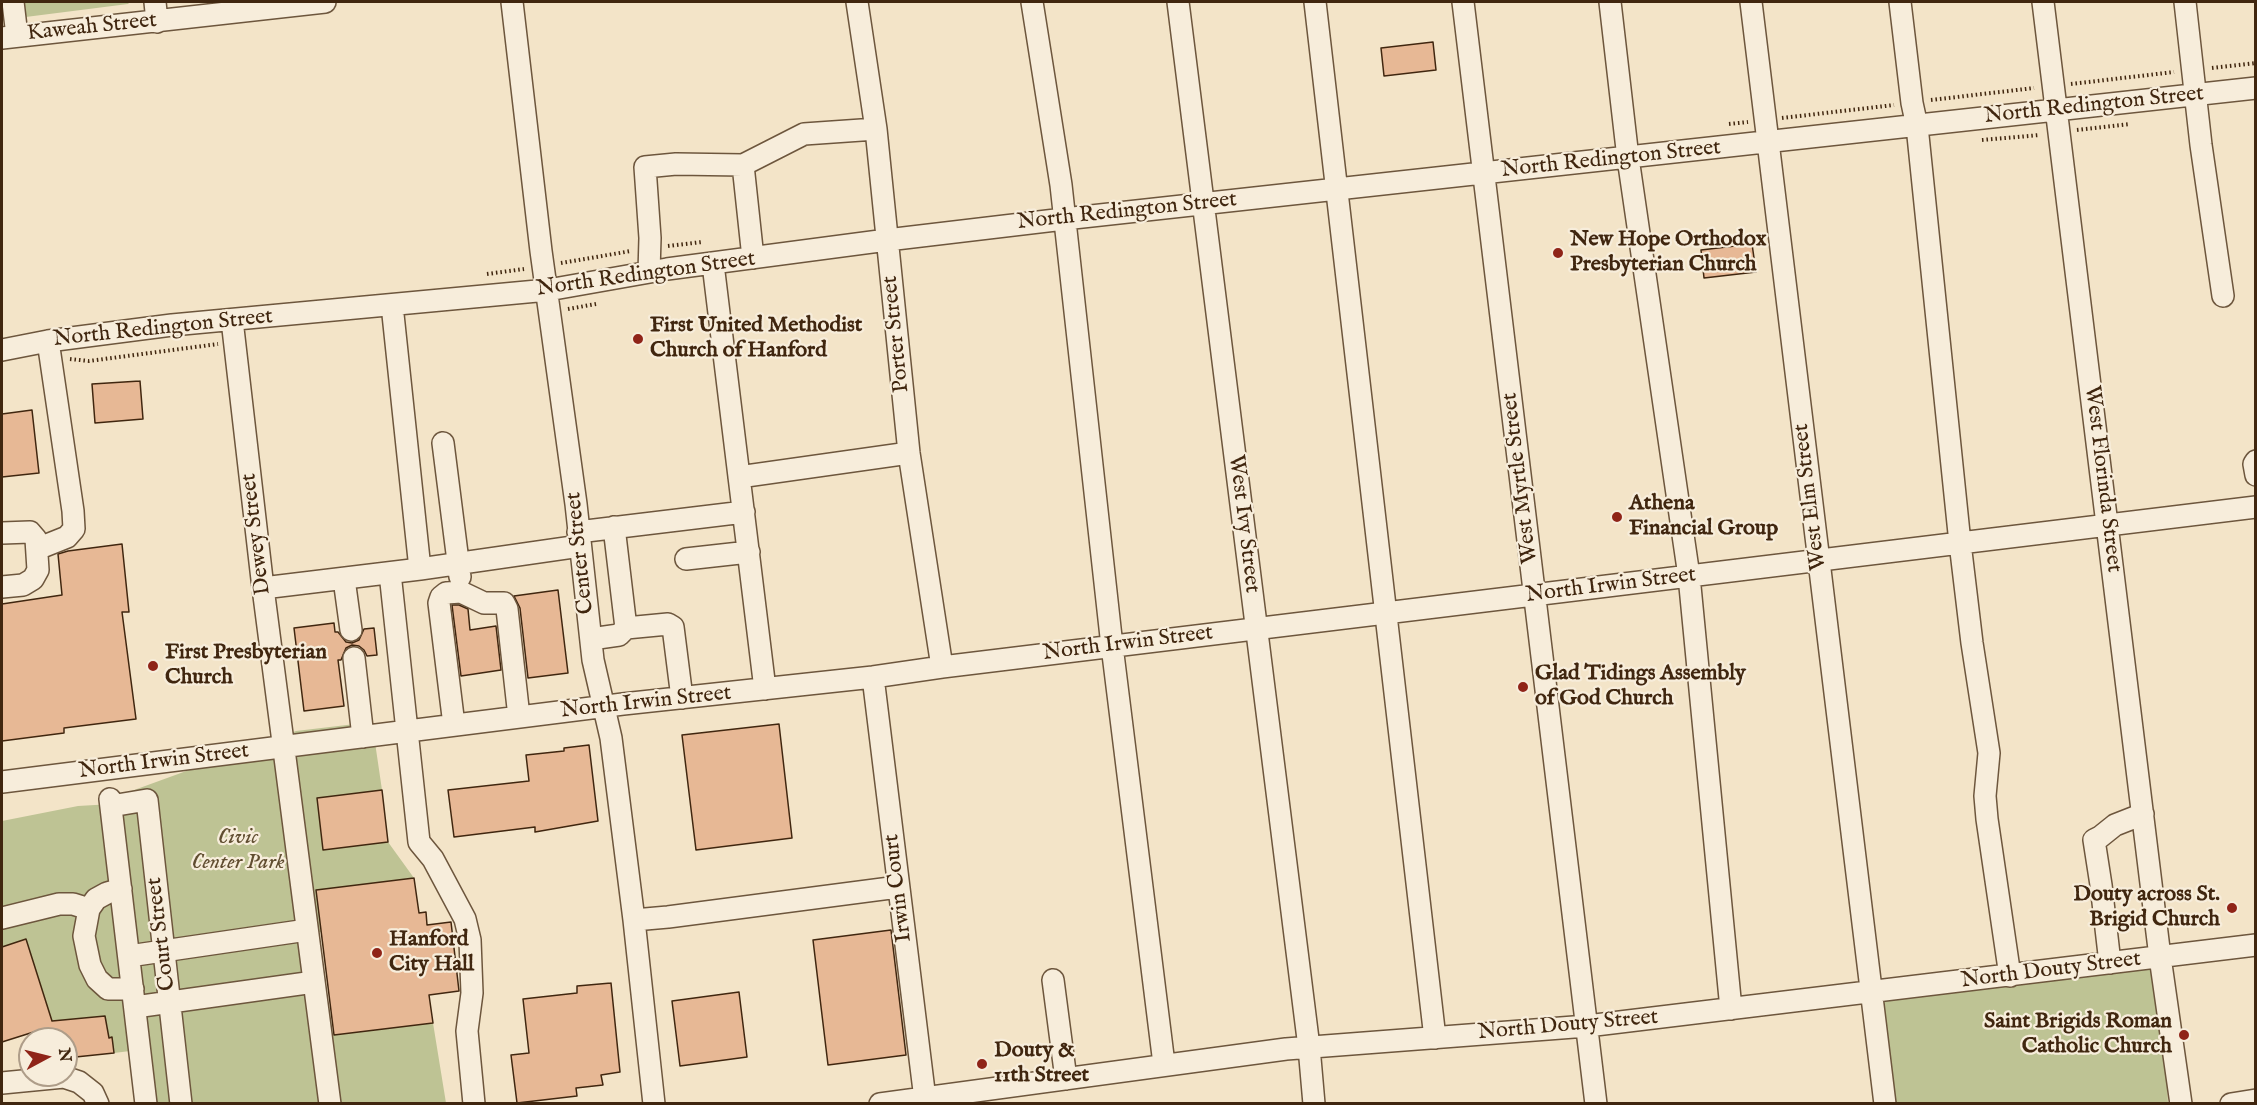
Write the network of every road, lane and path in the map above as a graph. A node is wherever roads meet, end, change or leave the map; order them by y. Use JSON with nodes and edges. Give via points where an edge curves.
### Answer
{"nodes":[{"id":1,"x":13,"y":2,"type":"edge"},
{"id":2,"x":325,"y":2,"type":"edge"},
{"id":3,"x":512,"y":2,"type":"edge"},
{"id":4,"x":857,"y":2,"type":"edge"},
{"id":5,"x":1032,"y":2,"type":"edge"},
{"id":6,"x":1178,"y":2,"type":"edge"},
{"id":7,"x":1315,"y":2,"type":"edge"},
{"id":8,"x":1463,"y":2,"type":"edge"},
{"id":9,"x":1610,"y":2,"type":"edge"},
{"id":10,"x":1751,"y":2,"type":"edge"},
{"id":11,"x":1900,"y":2,"type":"edge"},
{"id":12,"x":2043,"y":2,"type":"edge"},
{"id":13,"x":2185,"y":2,"type":"edge"},
{"id":14,"x":298,"y":3,"type":"edge"},
{"id":15,"x":156,"y":11,"type":"edge"},
{"id":16,"x":9,"y":38,"type":"edge"},
{"id":17,"x":2256,"y":88,"type":"edge"},
{"id":18,"x":2195,"y":95,"type":"junction"},
{"id":19,"x":2056,"y":110,"type":"junction"},
{"id":20,"x":2138,"y":123,"type":"dead end"},
{"id":21,"x":1917,"y":126,"type":"junction"},
{"id":22,"x":876,"y":129,"type":"junction"},
{"id":23,"x":2059,"y":134,"type":"junction"},
{"id":24,"x":1977,"y":140,"type":"dead end"},
{"id":25,"x":1768,"y":142,"type":"junction"},
{"id":26,"x":1628,"y":158,"type":"junction"},
{"id":27,"x":743,"y":165,"type":"junction"},
{"id":28,"x":1484,"y":174,"type":"junction"},
{"id":29,"x":1337,"y":189,"type":"junction"},
{"id":30,"x":1203,"y":203,"type":"junction"},
{"id":31,"x":1064,"y":219,"type":"junction"},
{"id":32,"x":887,"y":240,"type":"junction"},
{"id":33,"x":753,"y":258,"type":"junction"},
{"id":34,"x":713,"y":264,"type":"junction"},
{"id":35,"x":649,"y":272,"type":"junction"},
{"id":36,"x":548,"y":290,"type":"junction"},
{"id":37,"x":2223,"y":296,"type":"dead end"},
{"id":38,"x":605,"y":302,"type":"dead end"},
{"id":39,"x":392,"y":305,"type":"junction"},
{"id":40,"x":550,"y":313,"type":"junction"},
{"id":41,"x":232,"y":320,"type":"junction"},
{"id":42,"x":234,"y":342,"type":"junction"},
{"id":43,"x":48,"y":345,"type":"junction"},
{"id":44,"x":2,"y":350,"type":"edge"},
{"id":45,"x":443,"y":443,"type":"dead end"},
{"id":46,"x":909,"y":453,"type":"junction"},
{"id":47,"x":2256,"y":461,"type":"edge"},
{"id":48,"x":2256,"y":475,"type":"edge"},
{"id":49,"x":739,"y":477,"type":"junction"},
{"id":50,"x":2256,"y":507,"type":"edge"},
{"id":51,"x":744,"y":512,"type":"junction"},
{"id":52,"x":2107,"y":525,"type":"junction"},
{"id":53,"x":614,"y":527,"type":"junction"},
{"id":54,"x":2,"y":533,"type":"edge"},
{"id":55,"x":579,"y":539,"type":"junction"},
{"id":56,"x":1960,"y":543,"type":"junction"},
{"id":57,"x":38,"y":549,"type":"junction"},
{"id":58,"x":749,"y":552,"type":"junction"},
{"id":59,"x":686,"y":559,"type":"dead end"},
{"id":60,"x":1819,"y":560,"type":"junction"},
{"id":61,"x":458,"y":564,"type":"junction"},
{"id":62,"x":420,"y":569,"type":"junction"},
{"id":63,"x":390,"y":573,"type":"junction"},
{"id":64,"x":1689,"y":576,"type":"junction"},
{"id":65,"x":344,"y":579,"type":"junction"},
{"id":66,"x":2,"y":587,"type":"edge"},
{"id":67,"x":263,"y":588,"type":"junction"},
{"id":68,"x":461,"y":592,"type":"junction"},
{"id":69,"x":1535,"y":595,"type":"junction"},
{"id":70,"x":1386,"y":613,"type":"junction"},
{"id":71,"x":626,"y":628,"type":"junction"},
{"id":72,"x":1256,"y":628,"type":"junction"},
{"id":73,"x":351,"y":630,"type":"dead end"},
{"id":74,"x":591,"y":639,"type":"junction"},
{"id":75,"x":1112,"y":646,"type":"junction"},
{"id":76,"x":354,"y":658,"type":"dead end"},
{"id":77,"x":942,"y":666,"type":"junction"},
{"id":78,"x":873,"y":677,"type":"junction"},
{"id":79,"x":765,"y":690,"type":"junction"},
{"id":80,"x":682,"y":698,"type":"junction"},
{"id":81,"x":602,"y":706,"type":"junction"},
{"id":82,"x":519,"y":717,"type":"junction"},
{"id":83,"x":453,"y":725,"type":"junction"},
{"id":84,"x":406,"y":731,"type":"junction"},
{"id":85,"x":363,"y":737,"type":"junction"},
{"id":86,"x":284,"y":747,"type":"junction"},
{"id":87,"x":2,"y":782,"type":"edge"},
{"id":88,"x":2143,"y":814,"type":"junction"},
{"id":89,"x":154,"y":867,"type":"junction"},
{"id":90,"x":120,"y":880,"type":"junction"},
{"id":91,"x":898,"y":887,"type":"junction"},
{"id":92,"x":89,"y":909,"type":"junction"},
{"id":93,"x":2,"y":918,"type":"edge"},
{"id":94,"x":634,"y":920,"type":"junction"},
{"id":95,"x":308,"y":930,"type":"junction"},
{"id":96,"x":2256,"y":945,"type":"edge"},
{"id":97,"x":164,"y":951,"type":"junction"},
{"id":98,"x":129,"y":956,"type":"junction"},
{"id":99,"x":2160,"y":957,"type":"junction"},
{"id":100,"x":2110,"y":963,"type":"junction"},
{"id":101,"x":2010,"y":976,"type":"junction"},
{"id":102,"x":1053,"y":980,"type":"dead end"},
{"id":103,"x":314,"y":982,"type":"junction"},
{"id":104,"x":1871,"y":993,"type":"junction"},
{"id":105,"x":134,"y":998,"type":"junction"},
{"id":106,"x":170,"y":1003,"type":"junction"},
{"id":107,"x":1731,"y":1009,"type":"junction"},
{"id":108,"x":1587,"y":1026,"type":"junction"},
{"id":109,"x":1436,"y":1038,"type":"junction"},
{"id":110,"x":1309,"y":1047,"type":"junction"},
{"id":111,"x":175,"y":1051,"type":"junction"},
{"id":112,"x":141,"y":1057,"type":"junction"},
{"id":113,"x":1164,"y":1064,"type":"junction"},
{"id":114,"x":1066,"y":1079,"type":"junction"},
{"id":115,"x":2,"y":1083,"type":"edge"},
{"id":116,"x":997,"y":1096,"type":"edge"},
{"id":117,"x":925,"y":1099,"type":"junction"},
{"id":118,"x":2256,"y":1100,"type":"edge"},
{"id":119,"x":98,"y":1104,"type":"edge"},
{"id":120,"x":146,"y":1104,"type":"edge"},
{"id":121,"x":181,"y":1104,"type":"edge"},
{"id":122,"x":330,"y":1104,"type":"edge"},
{"id":123,"x":474,"y":1104,"type":"edge"},
{"id":124,"x":654,"y":1104,"type":"edge"},
{"id":125,"x":880,"y":1104,"type":"edge"},
{"id":126,"x":1314,"y":1104,"type":"edge"},
{"id":127,"x":1596,"y":1104,"type":"edge"},
{"id":128,"x":1885,"y":1104,"type":"edge"},
{"id":129,"x":2181,"y":1104,"type":"edge"},
{"id":130,"x":2231,"y":1104,"type":"edge"}],
"edges":[{"from":1,"to":16,"type":"street"},
{"from":2,"to":14,"type":"street","name":"Kaweah Street"},
{"from":3,"to":36,"type":"street","name":"Center Street"},
{"from":4,"to":22,"type":"street","name":"Porter Street"},
{"from":5,"to":31,"type":"street"},
{"from":6,"to":30,"type":"street","name":"West Ivy Street"},
{"from":7,"to":29,"type":"street"},
{"from":8,"to":28,"type":"street","name":"West Myrtle Street"},
{"from":9,"to":26,"type":"street"},
{"from":10,"to":25,"type":"street","name":"West Elm Street"},
{"from":11,"to":21,"type":"street"},
{"from":12,"to":19,"type":"street","name":"West Florinda Street"},
{"from":13,"to":18,"type":"street"},
{"from":14,"to":15,"type":"street","name":"Kaweah Street"},
{"from":15,"to":16,"type":"street","name":"Kaweah Street"},
{"from":17,"to":18,"type":"street","name":"North Redington Street"},
{"from":18,"to":19,"type":"street","name":"North Redington Street"},
{"from":18,"to":37,"type":"street"},
{"from":19,"to":21,"type":"street","name":"North Redington Street"},
{"from":19,"to":23,"type":"street","name":"West Florinda Street"},
{"from":20,"to":23,"type":"path"},
{"from":21,"to":25,"type":"street","name":"North Redington Street"},
{"from":21,"to":56,"type":"street"},
{"from":22,"to":27,"type":"street","via":[[804,135]]},
{"from":22,"to":32,"type":"street","name":"Porter Street"},
{"from":23,"to":24,"type":"path"},
{"from":23,"to":52,"type":"street","name":"West Florinda Street"},
{"from":25,"to":26,"type":"street","name":"North Redington Street"},
{"from":25,"to":60,"type":"street","name":"West Elm Street"},
{"from":26,"to":28,"type":"street","name":"North Redington Street"},
{"from":26,"to":64,"type":"street"},
{"from":27,"to":33,"type":"street"},
{"from":27,"to":35,"type":"street","via":[[645,167]]},
{"from":28,"to":29,"type":"street","name":"North Redington Street"},
{"from":28,"to":69,"type":"street","name":"West Myrtle Street"},
{"from":29,"to":30,"type":"street","name":"North Redington Street"},
{"from":29,"to":70,"type":"street"},
{"from":30,"to":31,"type":"street","name":"North Redington Street"},
{"from":30,"to":72,"type":"street","name":"West Ivy Street"},
{"from":31,"to":32,"type":"street","name":"North Redington Street"},
{"from":31,"to":75,"type":"street"},
{"from":32,"to":33,"type":"street","name":"North Redington Street"},
{"from":32,"to":46,"type":"street","name":"Porter Street"},
{"from":33,"to":34,"type":"street","name":"North Redington Street"},
{"from":34,"to":35,"type":"street","name":"North Redington Street"},
{"from":34,"to":49,"type":"street"},
{"from":35,"to":36,"type":"street","name":"North Redington Street"},
{"from":36,"to":39,"type":"street","name":"North Redington Street"},
{"from":36,"to":40,"type":"street","name":"Center Street"},
{"from":38,"to":40,"type":"path"},
{"from":39,"to":41,"type":"street","name":"North Redington Street"},
{"from":39,"to":62,"type":"street"},
{"from":40,"to":55,"type":"street","name":"Center Street"},
{"from":41,"to":42,"type":"street","name":"Dewey Street"},
{"from":41,"to":43,"type":"street","name":"North Redington Street","via":[[172,325]]},
{"from":42,"to":43,"type":"path","via":[[88,361],[66,359]]},
{"from":42,"to":67,"type":"street","name":"Dewey Street"},
{"from":43,"to":44,"type":"street","name":"North Redington Street"},
{"from":43,"to":57,"type":"street","via":[[74,529],[66,537]]},
{"from":45,"to":61,"type":"street"},
{"from":46,"to":49,"type":"street"},
{"from":46,"to":77,"type":"street","name":"Porter Street"},
{"from":47,"to":48,"type":"street"},
{"from":49,"to":51,"type":"street"},
{"from":50,"to":52,"type":"street","name":"North Irwin Street"},
{"from":51,"to":53,"type":"street"},
{"from":51,"to":58,"type":"street"},
{"from":52,"to":56,"type":"street","name":"North Irwin Street"},
{"from":52,"to":88,"type":"street","name":"West Florinda Street"},
{"from":53,"to":55,"type":"street"},
{"from":53,"to":71,"type":"street"},
{"from":54,"to":57,"type":"street","via":[[30,532]]},
{"from":55,"to":61,"type":"street"},
{"from":55,"to":74,"type":"street","name":"Center Street"},
{"from":56,"to":60,"type":"street","name":"North Irwin Street"},
{"from":56,"to":101,"type":"street","via":[[1989,753],[1987,819]]},
{"from":57,"to":66,"type":"street","via":[[38,570],[33,579],[23,585]]},
{"from":58,"to":59,"type":"street"},
{"from":58,"to":79,"type":"street"},
{"from":60,"to":64,"type":"street","name":"North Irwin Street"},
{"from":60,"to":104,"type":"street","name":"West Elm Street"},
{"from":61,"to":62,"type":"street"},
{"from":61,"to":68,"type":"street"},
{"from":62,"to":63,"type":"street"},
{"from":63,"to":65,"type":"street"},
{"from":63,"to":84,"type":"street"},
{"from":64,"to":69,"type":"street","name":"North Irwin Street"},
{"from":64,"to":107,"type":"street"},
{"from":65,"to":67,"type":"street"},
{"from":65,"to":73,"type":"street"},
{"from":67,"to":86,"type":"street","name":"Dewey Street"},
{"from":68,"to":82,"type":"street","via":[[484,603],[504,603],[507,609]]},
{"from":68,"to":83,"type":"street","via":[[446,593],[439,603]]},
{"from":69,"to":70,"type":"street","name":"North Irwin Street"},
{"from":69,"to":108,"type":"street","name":"West Myrtle Street"},
{"from":70,"to":72,"type":"street","name":"North Irwin Street"},
{"from":70,"to":109,"type":"street"},
{"from":71,"to":74,"type":"street","via":[[619,635]]},
{"from":71,"to":80,"type":"street","via":[[668,624],[673,627]]},
{"from":72,"to":75,"type":"street","name":"North Irwin Street"},
{"from":72,"to":110,"type":"street","name":"West Ivy Street"},
{"from":74,"to":81,"type":"street","name":"Center Street"},
{"from":75,"to":77,"type":"street","name":"North Irwin Street"},
{"from":75,"to":113,"type":"street"},
{"from":76,"to":85,"type":"street"},
{"from":77,"to":78,"type":"street","name":"North Irwin Street"},
{"from":78,"to":79,"type":"street","name":"North Irwin Street"},
{"from":78,"to":91,"type":"street","name":"Irwin Court"},
{"from":79,"to":80,"type":"street","name":"North Irwin Street"},
{"from":80,"to":81,"type":"street","name":"North Irwin Street"},
{"from":81,"to":82,"type":"street","name":"North Irwin Street"},
{"from":81,"to":94,"type":"street","name":"Center Street","via":[[611,738]]},
{"from":82,"to":83,"type":"street","name":"North Irwin Street"},
{"from":83,"to":84,"type":"street","name":"North Irwin Street"},
{"from":84,"to":85,"type":"street","name":"North Irwin Street"},
{"from":84,"to":123,"type":"street","via":[[419,842],[433,859],[465,919],[470,940],[472,993],[467,1031]]},
{"from":85,"to":86,"type":"street","name":"North Irwin Street"},
{"from":86,"to":87,"type":"street","name":"North Irwin Street"},
{"from":86,"to":95,"type":"street","name":"Dewey Street"},
{"from":88,"to":99,"type":"street","name":"West Florinda Street"},
{"from":88,"to":100,"type":"street","via":[[2115,825],[2094,840]]},
{"from":89,"to":90,"type":"street"},
{"from":89,"to":90,"type":"street","name":"Court Street","via":[[147,800],[111,802]]},
{"from":89,"to":97,"type":"street","name":"Court Street"},
{"from":90,"to":92,"type":"street"},
{"from":90,"to":98,"type":"street"},
{"from":91,"to":94,"type":"street"},
{"from":91,"to":117,"type":"street","name":"Irwin Court"},
{"from":92,"to":93,"type":"street","via":[[59,904]]},
{"from":92,"to":105,"type":"street","via":[[84,936],[97,979],[108,989]]},
{"from":94,"to":124,"type":"street","name":"Center Street"},
{"from":95,"to":97,"type":"street"},
{"from":95,"to":103,"type":"street","name":"Dewey Street"},
{"from":96,"to":99,"type":"street","name":"North Douty Street"},
{"from":97,"to":98,"type":"street"},
{"from":97,"to":106,"type":"street","name":"Court Street"},
{"from":98,"to":105,"type":"street"},
{"from":99,"to":100,"type":"street","name":"North Douty Street"},
{"from":99,"to":129,"type":"street","name":"West Florinda Street"},
{"from":100,"to":101,"type":"street","name":"North Douty Street"},
{"from":101,"to":104,"type":"street","name":"North Douty Street"},
{"from":102,"to":114,"type":"street"},
{"from":103,"to":106,"type":"street"},
{"from":103,"to":122,"type":"street","name":"Dewey Street"},
{"from":104,"to":107,"type":"street","name":"North Douty Street"},
{"from":104,"to":128,"type":"street","name":"West Elm Street"},
{"from":105,"to":106,"type":"street"},
{"from":105,"to":112,"type":"street"},
{"from":106,"to":111,"type":"street","name":"Court Street"},
{"from":107,"to":108,"type":"street","name":"North Douty Street"},
{"from":108,"to":109,"type":"street","name":"North Douty Street"},
{"from":108,"to":127,"type":"street","name":"West Myrtle Street"},
{"from":109,"to":110,"type":"street","name":"North Douty Street"},
{"from":110,"to":113,"type":"street","name":"North Douty Street"},
{"from":110,"to":126,"type":"street","name":"West Ivy Street"},
{"from":111,"to":112,"type":"street"},
{"from":111,"to":121,"type":"street","name":"Court Street"},
{"from":112,"to":120,"type":"street"},
{"from":113,"to":114,"type":"street","name":"North Douty Street"},
{"from":114,"to":116,"type":"street","name":"North Douty Street"},
{"from":115,"to":119,"type":"street","via":[[64,1077],[79,1082]]},
{"from":116,"to":117,"type":"street","name":"North Douty Street"},
{"from":117,"to":125,"type":"street","name":"North Douty Street"},
{"from":118,"to":130,"type":"street"}]}
